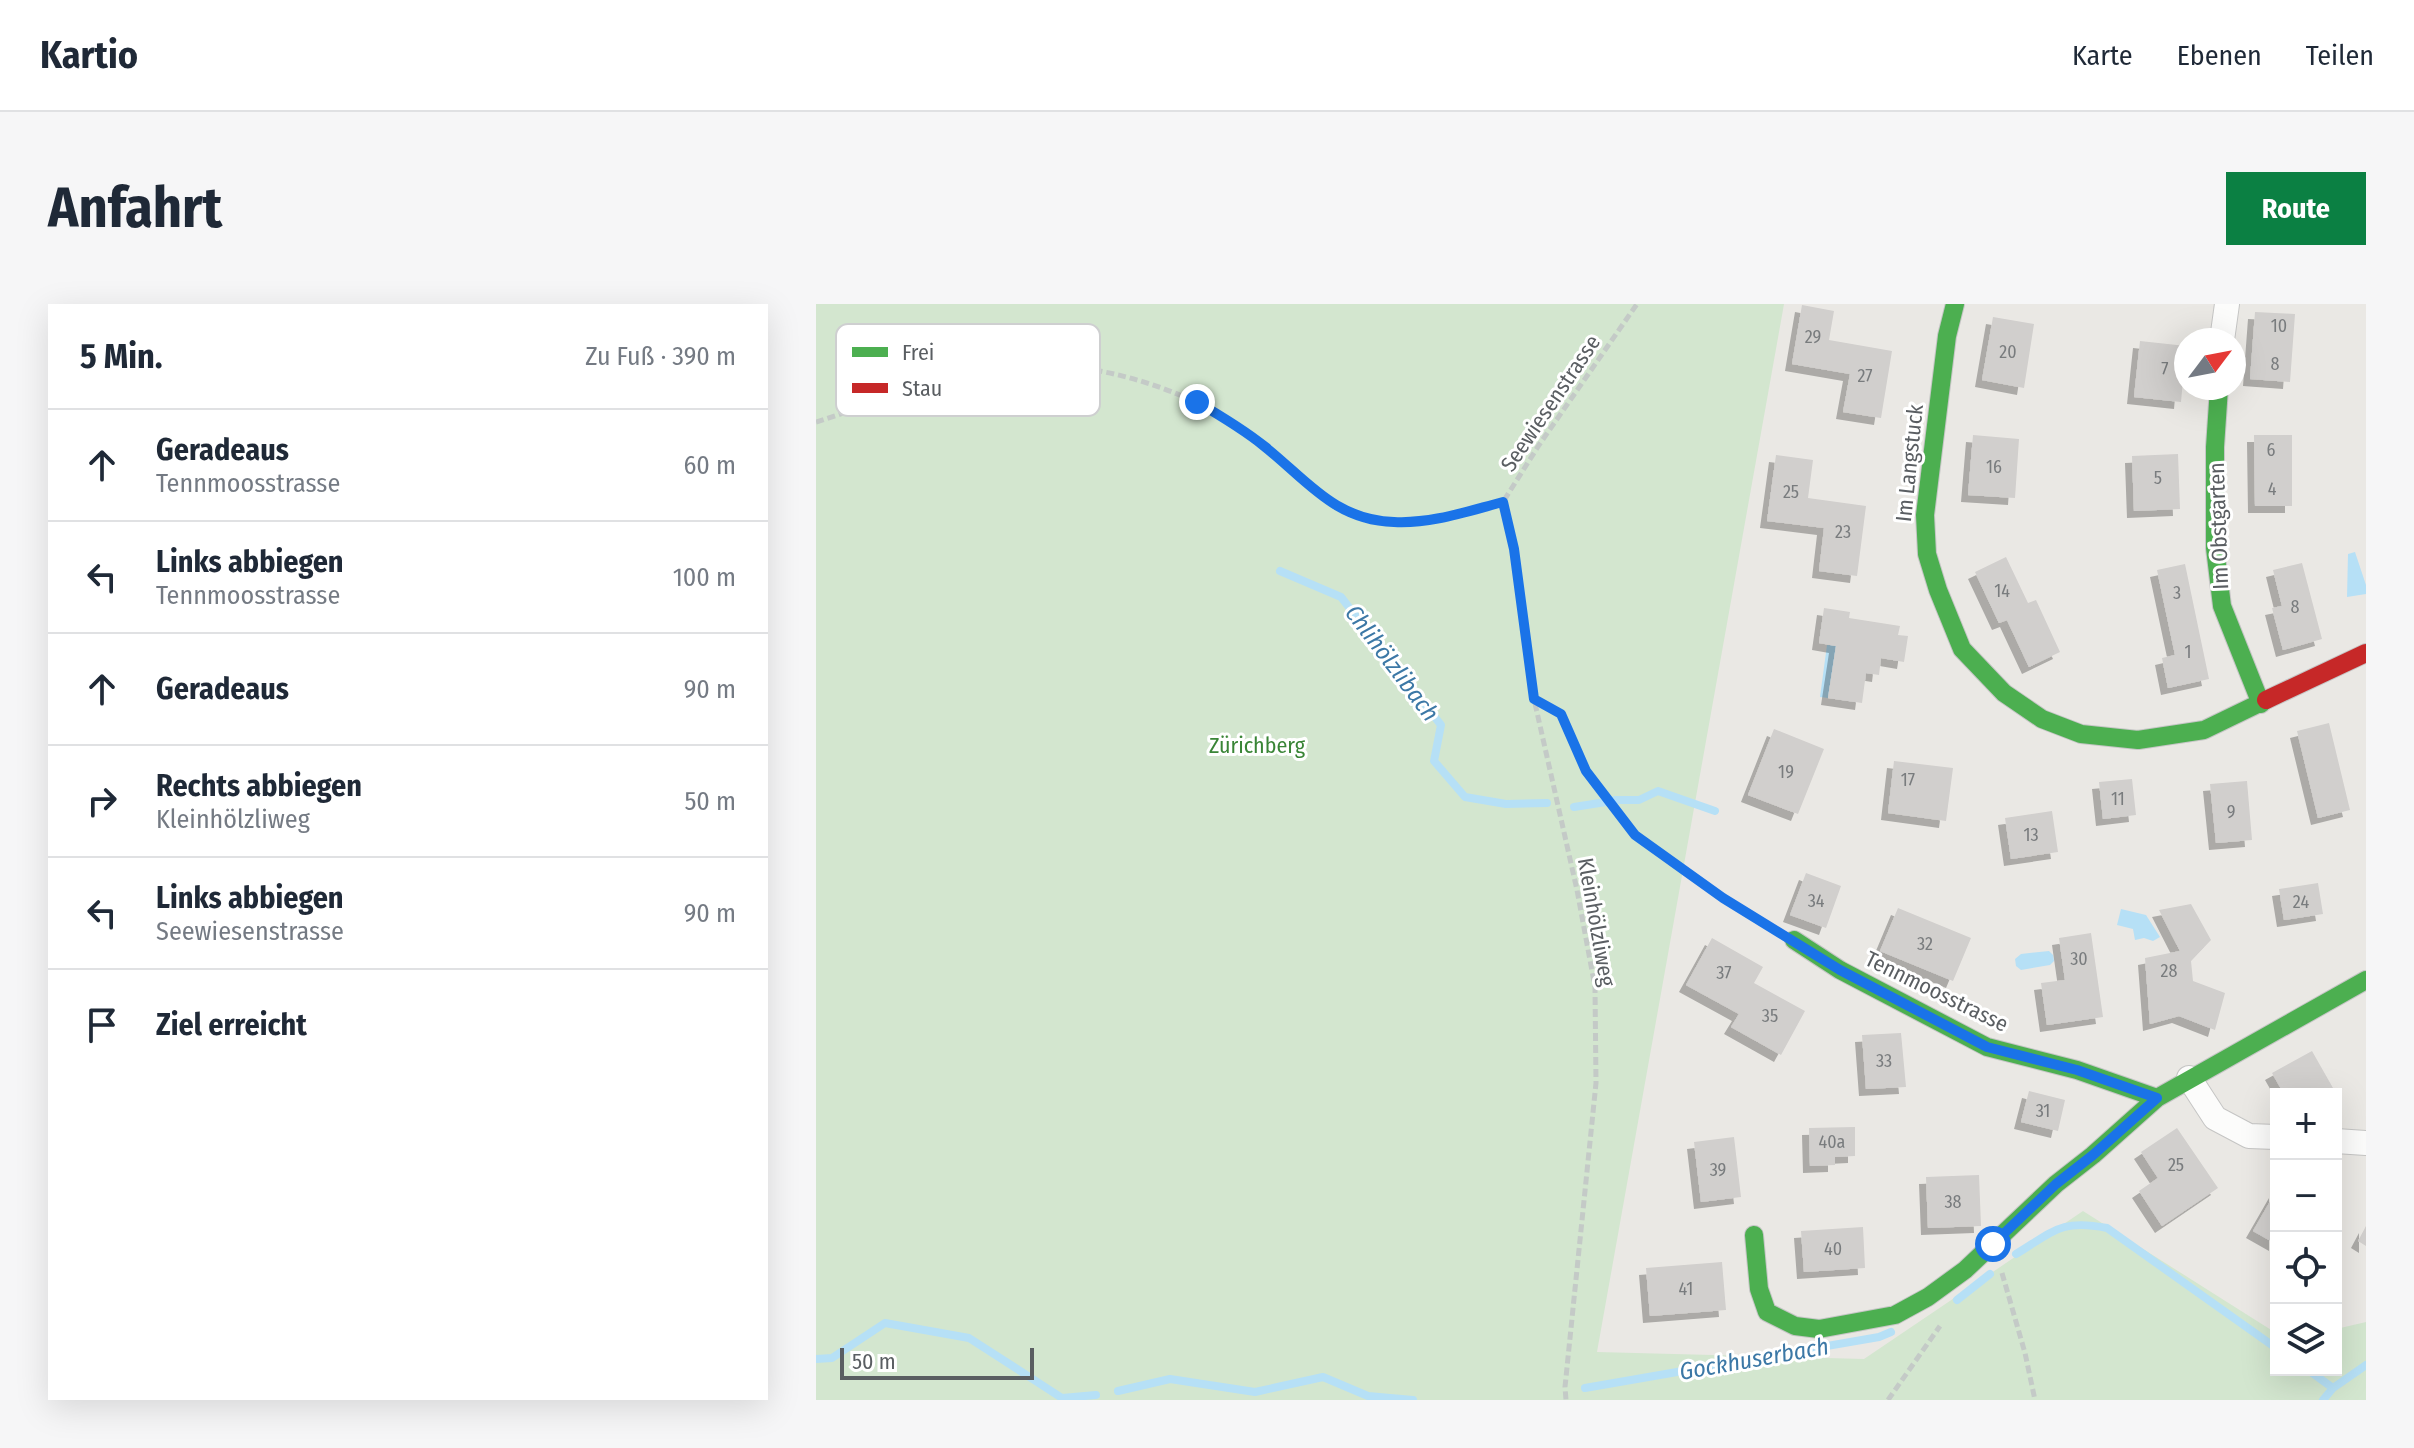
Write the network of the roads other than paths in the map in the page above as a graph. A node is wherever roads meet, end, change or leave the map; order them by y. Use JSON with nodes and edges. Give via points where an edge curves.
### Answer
{"nodes":[{"id":1,"x":1955,"y":304,"type":"edge"},
{"id":2,"x":2227,"y":304,"type":"edge"},
{"id":3,"x":2224,"y":328,"type":"edge"},
{"id":4,"x":2218,"y":400,"type":"edge"},
{"id":5,"x":2366,"y":653,"type":"edge"},
{"id":6,"x":2261,"y":704,"type":"junction"},
{"id":7,"x":1794,"y":940,"type":"road end"},
{"id":8,"x":2366,"y":980,"type":"edge"},
{"id":9,"x":2189,"y":1078,"type":"junction"},
{"id":10,"x":2157,"y":1098,"type":"junction"},
{"id":11,"x":2270,"y":1137,"type":"edge"},
{"id":12,"x":2342,"y":1141,"type":"edge"},
{"id":13,"x":2366,"y":1143,"type":"edge"},
{"id":14,"x":1754,"y":1235,"type":"dead end"}],
"edges":[{"from":1,"to":6,"type":"street","name":"Im Langstuck","via":[[1925,515],[1927,554],[1962,649],[2004,693],[2042,719],[2081,734],[2138,740],[2204,730]]},
{"from":2,"to":3,"type":"street"},
{"from":4,"to":6,"type":"street","name":"Im Obstgarten","via":[[2215,548],[2222,606]]},
{"from":5,"to":6,"type":"street","name":"Im Langstuck"},
{"from":7,"to":10,"type":"street","name":"Tennmoosstrasse","via":[[1987,1047]]},
{"from":8,"to":9,"type":"street"},
{"from":9,"to":10,"type":"street"},
{"from":9,"to":11,"type":"street","via":[[2215,1118],[2249,1136]]},
{"from":10,"to":14,"type":"street","via":[[1965,1270],[1895,1315],[1819,1329],[1795,1326],[1767,1312],[1759,1289]]},
{"from":12,"to":13,"type":"street"}]}
